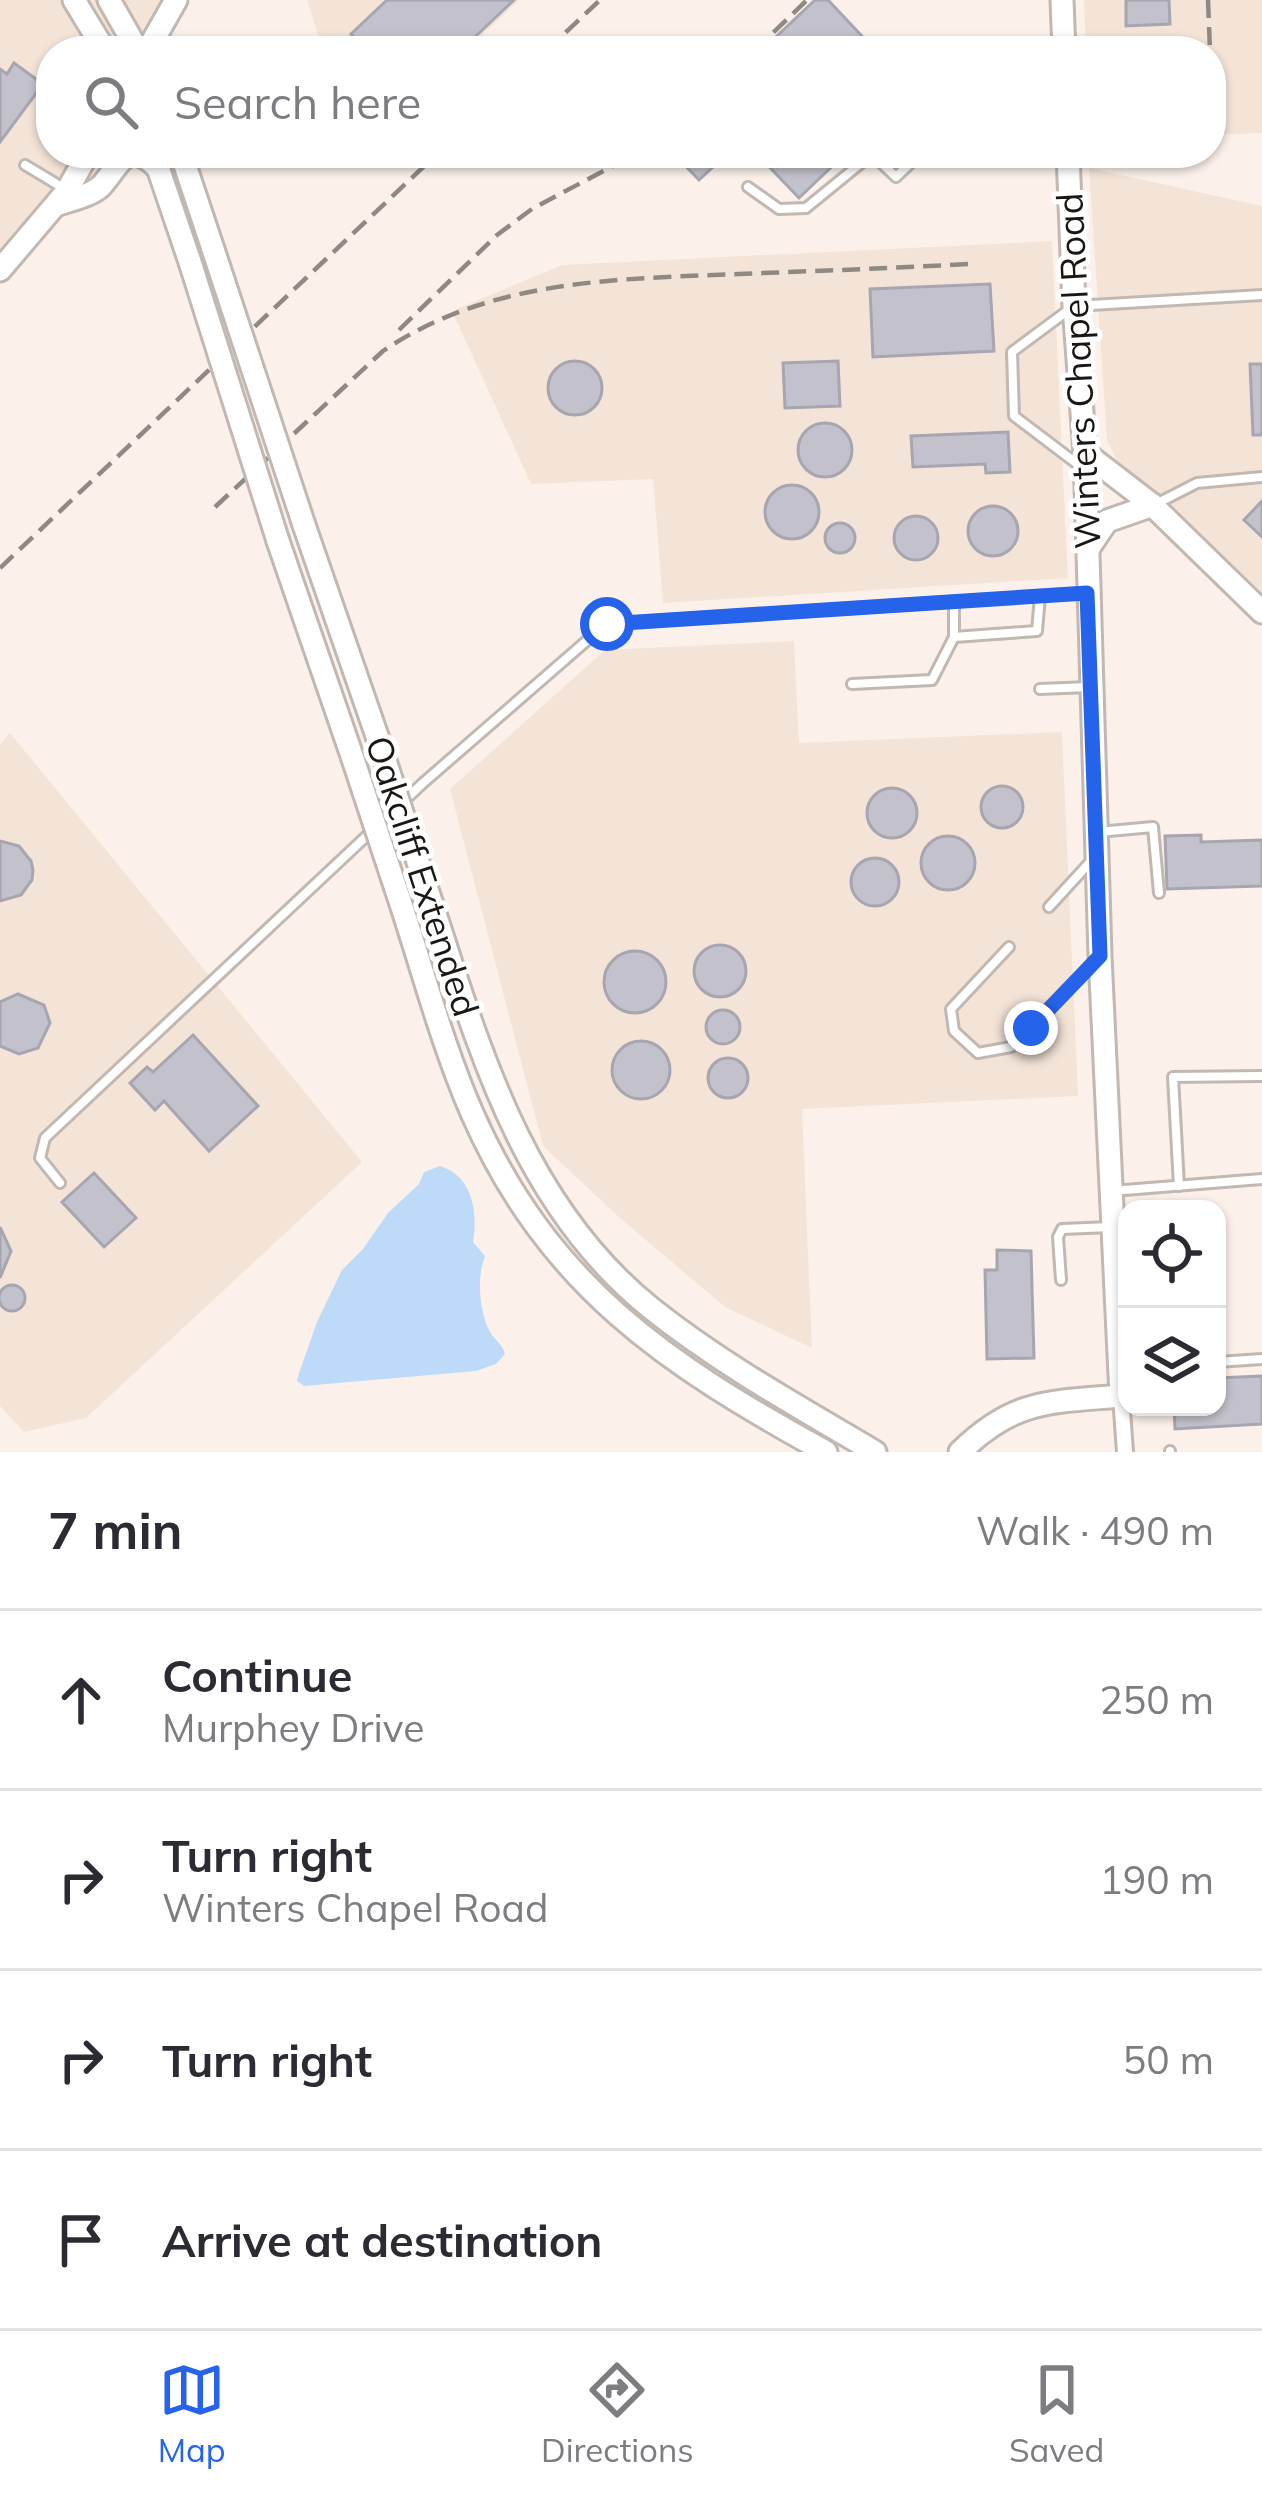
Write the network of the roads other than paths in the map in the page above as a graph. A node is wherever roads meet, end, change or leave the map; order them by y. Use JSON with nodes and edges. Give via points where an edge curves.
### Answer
{"nodes":[{"id":1,"x":74,"y":0,"type":"edge"},
{"id":2,"x":109,"y":0,"type":"edge"},
{"id":3,"x":176,"y":0,"type":"edge"},
{"id":4,"x":1062,"y":0,"type":"edge"},
{"id":5,"x":96,"y":36,"type":"edge"},
{"id":6,"x":132,"y":36,"type":"edge"},
{"id":7,"x":152,"y":36,"type":"edge"},
{"id":8,"x":1063,"y":36,"type":"edge"},
{"id":9,"x":25,"y":165,"type":"dead end"},
{"id":10,"x":79,"y":168,"type":"edge"},
{"id":11,"x":112,"y":168,"type":"edge"},
{"id":12,"x":158,"y":168,"type":"edge"},
{"id":13,"x":186,"y":168,"type":"edge"},
{"id":14,"x":856,"y":168,"type":"edge"},
{"id":15,"x":1068,"y":168,"type":"edge"},
{"id":16,"x":748,"y":187,"type":"dead end"},
{"id":17,"x":61,"y":198,"type":"junction"},
{"id":18,"x":0,"y":270,"type":"edge"},
{"id":19,"x":1262,"y":295,"type":"edge"},
{"id":20,"x":1073,"y":306,"type":"junction"},
{"id":21,"x":1085,"y":462,"type":"junction"},
{"id":22,"x":1262,"y":477,"type":"edge"},
{"id":23,"x":1153,"y":506,"type":"junction"},
{"id":24,"x":1087,"y":552,"type":"junction"},
{"id":25,"x":1087,"y":593,"type":"junction"},
{"id":26,"x":1040,"y":596,"type":"junction"},
{"id":27,"x":954,"y":602,"type":"junction"},
{"id":28,"x":1262,"y":612,"type":"edge"},
{"id":29,"x":954,"y":637,"type":"junction"},
{"id":30,"x":852,"y":684,"type":"dead end"},
{"id":31,"x":1091,"y":687,"type":"junction"},
{"id":32,"x":1040,"y":689,"type":"dead end"},
{"id":33,"x":1097,"y":844,"type":"junction"},
{"id":34,"x":1159,"y":892,"type":"dead end"},
{"id":35,"x":1049,"y":907,"type":"dead end"},
{"id":36,"x":1009,"y":947,"type":"dead end"},
{"id":37,"x":1100,"y":956,"type":"junction"},
{"id":38,"x":1262,"y":1076,"type":"edge"},
{"id":39,"x":1262,"y":1179,"type":"edge"},
{"id":40,"x":59,"y":1183,"type":"dead end"},
{"id":41,"x":1178,"y":1186,"type":"junction"},
{"id":42,"x":1111,"y":1191,"type":"junction"},
{"id":43,"x":1113,"y":1227,"type":"junction"},
{"id":44,"x":1060,"y":1280,"type":"dead end"},
{"id":45,"x":1120,"y":1308,"type":"edge"},
{"id":46,"x":1262,"y":1359,"type":"edge"},
{"id":47,"x":1226,"y":1361,"type":"edge"},
{"id":48,"x":1118,"y":1396,"type":"edge"},
{"id":49,"x":1122,"y":1416,"type":"edge"},
{"id":50,"x":826,"y":1452,"type":"edge"},
{"id":51,"x":875,"y":1452,"type":"edge"},
{"id":52,"x":960,"y":1452,"type":"edge"},
{"id":53,"x":1125,"y":1452,"type":"edge"}],
"edges":[{"from":1,"to":5,"type":"main road"},
{"from":2,"to":6,"type":"main road"},
{"from":3,"to":7,"type":"main road"},
{"from":4,"to":8,"type":"main road"},
{"from":9,"to":17,"type":"lane"},
{"from":10,"to":17,"type":"main road"},
{"from":11,"to":17,"type":"main road","via":[[98,190]]},
{"from":12,"to":50,"type":"main road","name":"Oakcliff Extended","bridge":true,"via":[[471,1110],[505,1179],[577,1279],[624,1323]]},
{"from":13,"to":51,"type":"main road","name":"Oakcliff Extended","bridge":true,"via":[[496,1094],[530,1163],[602,1263],[649,1307]]},
{"from":14,"to":16,"type":"lane","via":[[806,208],[779,208]]},
{"from":15,"to":20,"type":"main road","name":"Winters Chapel Road"},
{"from":17,"to":18,"type":"main road"},
{"from":19,"to":20,"type":"lane"},
{"from":20,"to":21,"type":"main road","name":"Winters Chapel Road"},
{"from":20,"to":21,"type":"lane","via":[[1012,352],[1014,416]]},
{"from":21,"to":23,"type":"main road"},
{"from":21,"to":24,"type":"main road","name":"Winters Chapel Road"},
{"from":22,"to":23,"type":"lane","via":[[1197,483]]},
{"from":23,"to":24,"type":"main road","via":[[1101,525]]},
{"from":23,"to":28,"type":"main road"},
{"from":24,"to":25,"type":"main road","name":"Winters Chapel Road"},
{"from":25,"to":26,"type":"lane"},
{"from":25,"to":31,"type":"main road","name":"Winters Chapel Road"},
{"from":26,"to":27,"type":"lane"},
{"from":26,"to":29,"type":"lane","via":[[1037,631]]},
{"from":27,"to":29,"type":"lane"},
{"from":27,"to":40,"type":"lane","via":[[607,624],[423,783],[45,1138],[40,1158]]},
{"from":29,"to":30,"type":"lane","via":[[932,680]]},
{"from":31,"to":32,"type":"lane"},
{"from":31,"to":33,"type":"main road","name":"Winters Chapel Road"},
{"from":33,"to":34,"type":"lane","via":[[1154,827]]},
{"from":33,"to":35,"type":"lane"},
{"from":33,"to":37,"type":"main road","name":"Winters Chapel Road"},
{"from":36,"to":37,"type":"lane","via":[[951,1010],[954,1031],[978,1053],[1011,1047]]},
{"from":37,"to":42,"type":"main road","name":"Winters Chapel Road"},
{"from":38,"to":41,"type":"lane","via":[[1173,1077]]},
{"from":39,"to":41,"type":"lane"},
{"from":41,"to":42,"type":"lane"},
{"from":42,"to":43,"type":"main road","name":"Winters Chapel Road"},
{"from":43,"to":44,"type":"lane","via":[[1062,1229]]},
{"from":43,"to":45,"type":"main road","name":"Winters Chapel Road"},
{"from":46,"to":47,"type":"lane"},
{"from":48,"to":52,"type":"main road","via":[[1002,1415]]},
{"from":49,"to":53,"type":"street","name":"Winters Chapel Road"}]}
